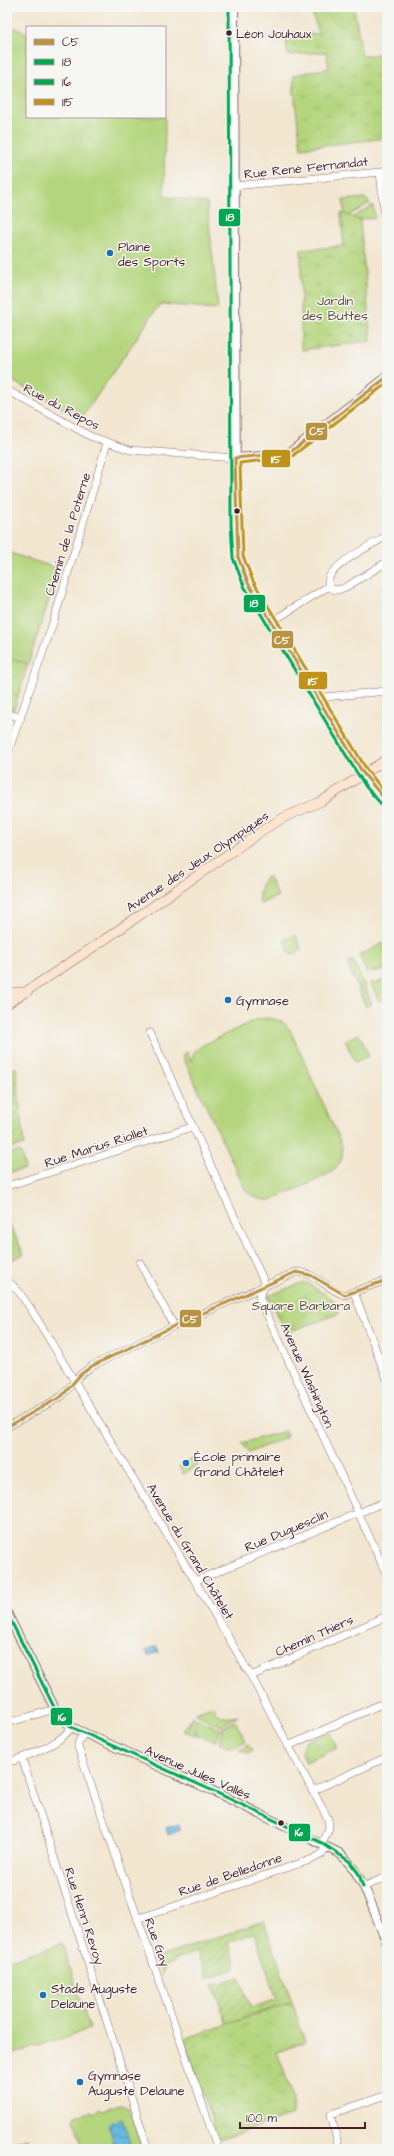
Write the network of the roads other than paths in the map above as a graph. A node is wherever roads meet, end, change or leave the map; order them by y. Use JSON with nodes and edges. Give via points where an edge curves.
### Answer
{"nodes":[{"id":1,"x":234,"y":7,"type":"edge"},
{"id":2,"x":383,"y":171,"type":"edge"},
{"id":3,"x":234,"y":186,"type":"junction"},
{"id":4,"x":387,"y":237,"type":"edge"},
{"id":5,"x":387,"y":376,"type":"edge"},
{"id":6,"x":7,"y":390,"type":"edge"},
{"id":7,"x":107,"y":443,"type":"junction"},
{"id":8,"x":236,"y":458,"type":"junction"},
{"id":9,"x":387,"y":536,"type":"edge"},
{"id":10,"x":387,"y":562,"type":"edge"},
{"id":11,"x":329,"y":586,"type":"junction"},
{"id":12,"x":272,"y":622,"type":"junction"},
{"id":13,"x":387,"y":691,"type":"edge"},
{"id":14,"x":320,"y":700,"type":"junction"},
{"id":15,"x":7,"y":713,"type":"edge"},
{"id":16,"x":21,"y":718,"type":"junction"},
{"id":17,"x":7,"y":755,"type":"edge"},
{"id":18,"x":387,"y":759,"type":"edge"},
{"id":19,"x":362,"y":775,"type":"junction"},
{"id":20,"x":387,"y":802,"type":"edge"},
{"id":21,"x":7,"y":992,"type":"edge"},
{"id":22,"x":27,"y":992,"type":"junction"},
{"id":23,"x":7,"y":1004,"type":"edge"},
{"id":24,"x":150,"y":1033,"type":"dead end"},
{"id":25,"x":192,"y":1127,"type":"junction"},
{"id":26,"x":7,"y":1186,"type":"edge"},
{"id":27,"x":140,"y":1263,"type":"dead end"},
{"id":28,"x":7,"y":1280,"type":"edge"},
{"id":29,"x":387,"y":1280,"type":"edge"},
{"id":30,"x":265,"y":1285,"type":"junction"},
{"id":31,"x":354,"y":1292,"type":"junction"},
{"id":32,"x":174,"y":1326,"type":"junction"},
{"id":33,"x":387,"y":1379,"type":"edge"},
{"id":34,"x":76,"y":1381,"type":"junction"},
{"id":35,"x":7,"y":1427,"type":"edge"},
{"id":36,"x":387,"y":1501,"type":"edge"},
{"id":37,"x":358,"y":1513,"type":"junction"},
{"id":38,"x":387,"y":1574,"type":"edge"},
{"id":39,"x":195,"y":1581,"type":"junction"},
{"id":40,"x":7,"y":1614,"type":"edge"},
{"id":41,"x":387,"y":1616,"type":"edge"},
{"id":42,"x":251,"y":1676,"type":"junction"},
{"id":43,"x":379,"y":1705,"type":"dead end"},
{"id":44,"x":55,"y":1709,"type":"junction"},
{"id":45,"x":7,"y":1723,"type":"edge"},
{"id":46,"x":71,"y":1727,"type":"junction"},
{"id":47,"x":84,"y":1733,"type":"junction"},
{"id":48,"x":65,"y":1736,"type":"junction"},
{"id":49,"x":78,"y":1743,"type":"junction"},
{"id":50,"x":288,"y":1746,"type":"junction"},
{"id":51,"x":387,"y":1757,"type":"edge"},
{"id":52,"x":22,"y":1758,"type":"junction"},
{"id":53,"x":7,"y":1763,"type":"edge"},
{"id":54,"x":312,"y":1791,"type":"junction"},
{"id":55,"x":324,"y":1845,"type":"junction"},
{"id":56,"x":387,"y":1876,"type":"edge"},
{"id":57,"x":363,"y":1887,"type":"junction"},
{"id":58,"x":137,"y":1919,"type":"junction"},
{"id":59,"x":387,"y":1943,"type":"edge"},
{"id":60,"x":387,"y":2095,"type":"edge"},
{"id":61,"x":148,"y":2149,"type":"edge"},
{"id":62,"x":218,"y":2149,"type":"edge"},
{"id":63,"x":339,"y":2149,"type":"edge"}],
"edges":[{"from":1,"to":3,"type":"street"},
{"from":2,"to":3,"type":"street","name":"Rue René Fernandat"},
{"from":2,"to":4,"type":"street"},
{"from":3,"to":8,"type":"street"},
{"from":5,"to":8,"type":"street","via":[[289,453]]},
{"from":6,"to":7,"type":"street","name":"Rue du Repos"},
{"from":7,"to":8,"type":"street","via":[[130,450]]},
{"from":7,"to":16,"type":"street","name":"Chemin de la Poterne","via":[[70,570]]},
{"from":8,"to":12,"type":"street","via":[[238,557],[248,583]]},
{"from":9,"to":11,"type":"street","via":[[336,566],[328,578]]},
{"from":10,"to":11,"type":"street","via":[[342,589]]},
{"from":11,"to":12,"type":"street"},
{"from":12,"to":14,"type":"street"},
{"from":13,"to":14,"type":"street","via":[[326,697]]},
{"from":14,"to":19,"type":"street"},
{"from":15,"to":16,"type":"street"},
{"from":16,"to":17,"type":"street","name":"Chemin de la Poterne"},
{"from":18,"to":19,"type":"main road","name":"Avenue des Jeux Olympiques"},
{"from":19,"to":20,"type":"street"},
{"from":19,"to":22,"type":"main road","name":"Avenue des Jeux Olympiques","via":[[322,802],[266,828]]},
{"from":21,"to":22,"type":"main road"},
{"from":22,"to":23,"type":"main road","name":"Avenue des Jeux Olympiques"},
{"from":24,"to":25,"type":"street","via":[[174,1081]]},
{"from":25,"to":26,"type":"street","name":"Rue Marius Riollet"},
{"from":25,"to":30,"type":"street"},
{"from":27,"to":32,"type":"street"},
{"from":28,"to":34,"type":"street","name":"Avenue du Grand Châtelet","via":[[31,1309]]},
{"from":29,"to":31,"type":"street"},
{"from":30,"to":31,"type":"street","via":[[296,1272],[304,1272],[339,1294]]},
{"from":30,"to":32,"type":"street"},
{"from":30,"to":37,"type":"street","name":"Avenue Washington","via":[[259,1297]]},
{"from":31,"to":33,"type":"street"},
{"from":32,"to":34,"type":"street","via":[[92,1366]]},
{"from":34,"to":35,"type":"street","via":[[62,1396]]},
{"from":34,"to":39,"type":"street","name":"Avenue du Grand Châtelet"},
{"from":36,"to":37,"type":"street","name":"Rue Duguesclin"},
{"from":37,"to":38,"type":"street","name":"Avenue Washington"},
{"from":37,"to":39,"type":"street","name":"Rue Duguesclin"},
{"from":39,"to":42,"type":"street","name":"Avenue du Grand Châtelet"},
{"from":40,"to":44,"type":"street","name":"Avenue Jules Vallès"},
{"from":41,"to":42,"type":"street","name":"Chemin Thiers"},
{"from":42,"to":50,"type":"street","name":"Avenue du Grand Châtelet"},
{"from":43,"to":50,"type":"street"},
{"from":44,"to":45,"type":"street"},
{"from":44,"to":46,"type":"street","name":"Avenue Jules Vallès"},
{"from":46,"to":47,"type":"street","name":"Avenue Jules Vallès"},
{"from":46,"to":48,"type":"street"},
{"from":47,"to":49,"type":"street"},
{"from":47,"to":55,"type":"street","name":"Avenue Jules Vallès","via":[[211,1790]]},
{"from":48,"to":49,"type":"street"},
{"from":48,"to":52,"type":"street"},
{"from":49,"to":58,"type":"street","name":"Rue Gay"},
{"from":50,"to":54,"type":"street","name":"Avenue du Grand Châtelet"},
{"from":51,"to":54,"type":"street"},
{"from":52,"to":53,"type":"street"},
{"from":52,"to":61,"type":"street","name":"Rue Henri Revoy"},
{"from":54,"to":55,"type":"street","name":"Avenue du Grand Châtelet","via":[[328,1819],[329,1828]]},
{"from":55,"to":57,"type":"street","name":"Avenue Jules Vallès","via":[[349,1861]]},
{"from":55,"to":58,"type":"street","name":"Rue de Belledonne","via":[[322,1854],[313,1859]]},
{"from":56,"to":57,"type":"street"},
{"from":57,"to":59,"type":"street","name":"Avenue Jules Vallès"},
{"from":58,"to":62,"type":"street","name":"Rue Gay"},
{"from":60,"to":63,"type":"street","via":[[331,2114]]}]}
